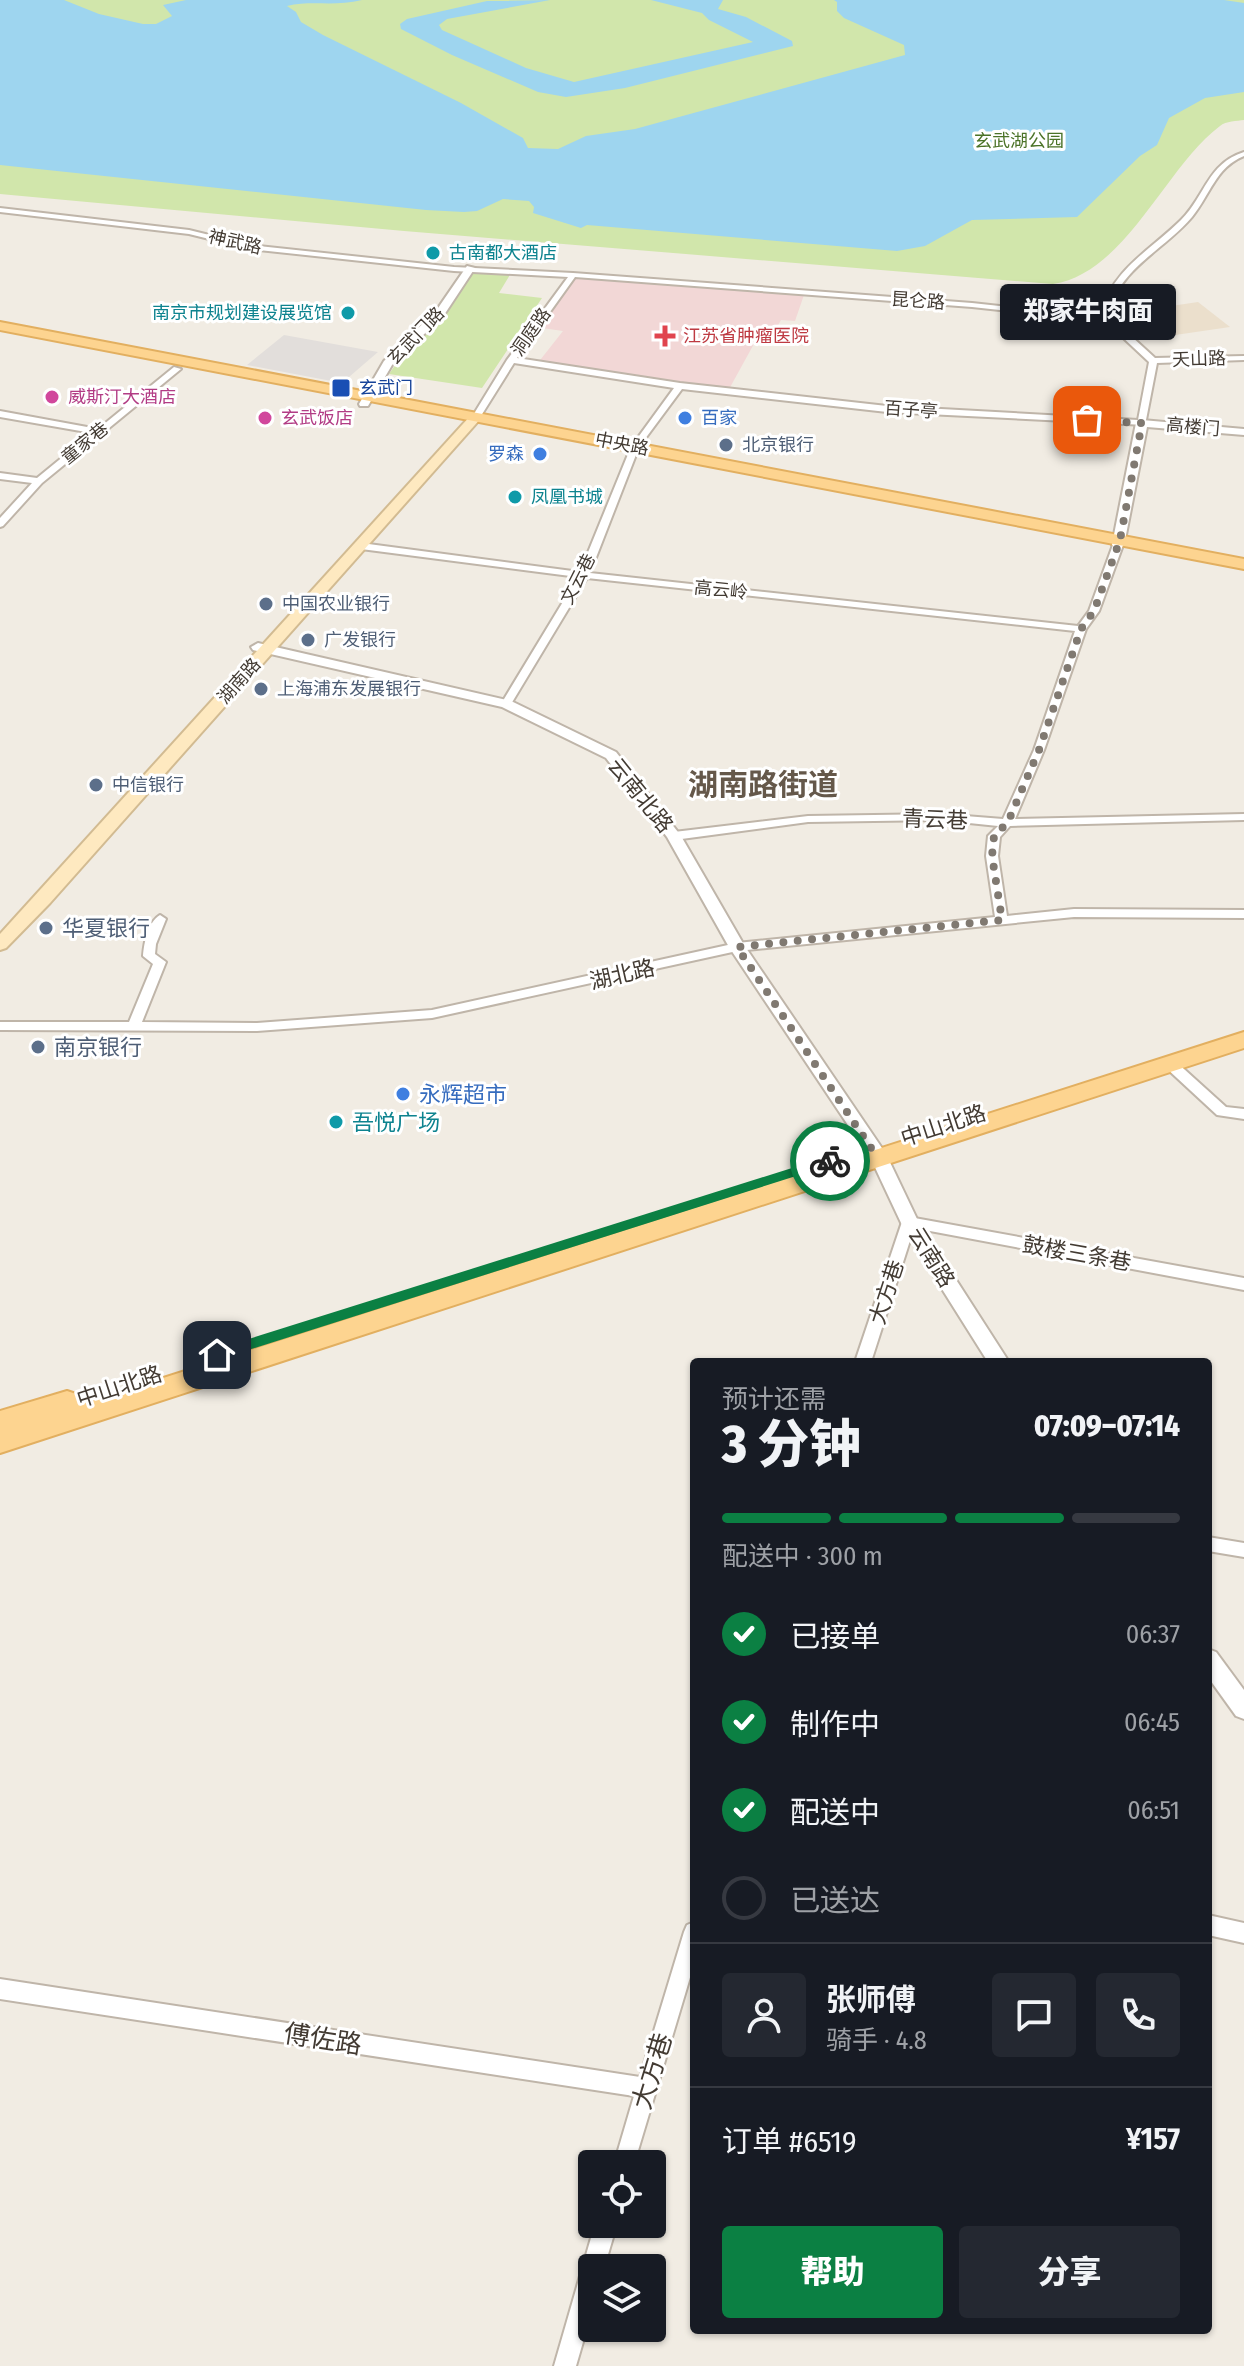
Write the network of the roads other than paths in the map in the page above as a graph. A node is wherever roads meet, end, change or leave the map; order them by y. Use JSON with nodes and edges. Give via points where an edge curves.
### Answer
{"nodes":[{"id":1,"x":1244,"y":154,"type":"edge"},
{"id":2,"x":0,"y":210,"type":"edge"},
{"id":3,"x":470,"y":268,"type":"junction"},
{"id":4,"x":573,"y":275,"type":"junction"},
{"id":5,"x":1104,"y":316,"type":"junction"},
{"id":6,"x":0,"y":326,"type":"edge"},
{"id":7,"x":0,"y":336,"type":"edge"},
{"id":8,"x":1244,"y":358,"type":"edge"},
{"id":9,"x":511,"y":360,"type":"junction"},
{"id":10,"x":1153,"y":361,"type":"junction"},
{"id":11,"x":177,"y":369,"type":"junction"},
{"id":12,"x":680,"y":386,"type":"junction"},
{"id":13,"x":366,"y":400,"type":"junction"},
{"id":14,"x":0,"y":414,"type":"edge"},
{"id":15,"x":470,"y":420,"type":"junction"},
{"id":16,"x":1142,"y":423,"type":"junction"},
{"id":17,"x":100,"y":432,"type":"junction"},
{"id":18,"x":1244,"y":432,"type":"edge"},
{"id":19,"x":633,"y":451,"type":"junction"},
{"id":20,"x":0,"y":476,"type":"edge"},
{"id":21,"x":39,"y":481,"type":"junction"},
{"id":22,"x":0,"y":524,"type":"edge"},
{"id":23,"x":1119,"y":543,"type":"junction"},
{"id":24,"x":361,"y":546,"type":"junction"},
{"id":25,"x":1244,"y":569,"type":"edge"},
{"id":26,"x":584,"y":575,"type":"junction"},
{"id":27,"x":1081,"y":629,"type":"junction"},
{"id":28,"x":262,"y":648,"type":"junction"},
{"id":29,"x":506,"y":704,"type":"junction"},
{"id":30,"x":1244,"y":817,"type":"edge"},
{"id":31,"x":1004,"y":823,"type":"junction"},
{"id":32,"x":674,"y":836,"type":"junction"},
{"id":33,"x":1244,"y":914,"type":"edge"},
{"id":34,"x":160,"y":919,"type":"dead end"},
{"id":35,"x":1002,"y":920,"type":"junction"},
{"id":36,"x":0,"y":932,"type":"edge"},
{"id":37,"x":0,"y":944,"type":"edge"},
{"id":38,"x":737,"y":947,"type":"junction"},
{"id":39,"x":0,"y":1026,"type":"edge"},
{"id":40,"x":133,"y":1028,"type":"junction"},
{"id":41,"x":1244,"y":1029,"type":"edge"},
{"id":42,"x":1244,"y":1040,"type":"edge"},
{"id":43,"x":1169,"y":1063,"type":"junction"},
{"id":44,"x":1244,"y":1114,"type":"edge"},
{"id":45,"x":876,"y":1154,"type":"junction"},
{"id":46,"x":909,"y":1222,"type":"junction"},
{"id":47,"x":1244,"y":1284,"type":"edge"},
{"id":48,"x":864,"y":1358,"type":"edge"},
{"id":49,"x":996,"y":1358,"type":"edge"},
{"id":50,"x":0,"y":1422,"type":"edge"},
{"id":51,"x":0,"y":1442,"type":"edge"},
{"id":52,"x":1212,"y":1545,"type":"edge"},
{"id":53,"x":1244,"y":1550,"type":"edge"},
{"id":54,"x":1212,"y":1664,"type":"edge"},
{"id":55,"x":1244,"y":1708,"type":"edge"},
{"id":56,"x":1212,"y":1926,"type":"edge"},
{"id":57,"x":1244,"y":1933,"type":"edge"},
{"id":58,"x":690,"y":1945,"type":"edge"},
{"id":59,"x":0,"y":1989,"type":"edge"},
{"id":60,"x":647,"y":2088,"type":"junction"},
{"id":61,"x":628,"y":2150,"type":"edge"},
{"id":62,"x":578,"y":2321,"type":"edge"},
{"id":63,"x":565,"y":2366,"type":"edge"}],
"edges":[{"from":1,"to":5,"type":"street","via":[[1220,166],[1185,221],[1148,250],[1105,299]]},
{"from":2,"to":3,"type":"street","name":"神武路","via":[[189,232],[250,247]]},
{"from":3,"to":4,"type":"street","name":"神武路"},
{"from":3,"to":13,"type":"street","name":"玄武门路","via":[[440,313],[388,363]]},
{"from":4,"to":5,"type":"street","name":"昆仑路"},
{"from":4,"to":9,"type":"street","name":"洞庭路"},
{"from":5,"to":10,"type":"street"},
{"from":6,"to":13,"type":"main road","name":"中央路"},
{"from":7,"to":11,"type":"main road","name":"中央路"},
{"from":8,"to":10,"type":"street","name":"天山路"},
{"from":9,"to":12,"type":"street","name":"百子亭"},
{"from":9,"to":15,"type":"street","name":"洞庭路"},
{"from":10,"to":16,"type":"street"},
{"from":11,"to":13,"type":"main road","name":"中央路"},
{"from":11,"to":17,"type":"street","name":"童家巷"},
{"from":12,"to":16,"type":"street","name":"百子亭","via":[[887,409]]},
{"from":12,"to":19,"type":"street"},
{"from":13,"to":15,"type":"main road","name":"中央路"},
{"from":14,"to":17,"type":"street"},
{"from":15,"to":19,"type":"main road","name":"中央路"},
{"from":15,"to":24,"type":"main road","name":"湖南路"},
{"from":15,"to":28,"type":"main road","name":"湖南路"},
{"from":16,"to":18,"type":"street","name":"高楼门"},
{"from":16,"to":23,"type":"street"},
{"from":17,"to":21,"type":"street","name":"童家巷"},
{"from":19,"to":23,"type":"main road","name":"中央路"},
{"from":19,"to":26,"type":"street","name":"文云巷"},
{"from":20,"to":21,"type":"street"},
{"from":21,"to":22,"type":"street","name":"童家巷"},
{"from":23,"to":25,"type":"main road","name":"中央路"},
{"from":23,"to":27,"type":"street","via":[[1094,611]]},
{"from":24,"to":26,"type":"street","name":"高云岭"},
{"from":24,"to":28,"type":"main road","name":"湖南路"},
{"from":26,"to":27,"type":"street","name":"高云岭"},
{"from":26,"to":29,"type":"street","name":"文云巷"},
{"from":27,"to":31,"type":"street","via":[[1039,750]]},
{"from":28,"to":29,"type":"street","name":"云南北路"},
{"from":28,"to":36,"type":"main road","name":"湖南路"},
{"from":28,"to":37,"type":"main road","name":"湖南路"},
{"from":29,"to":32,"type":"street","name":"云南北路","via":[[611,755]]},
{"from":30,"to":31,"type":"street","name":"青云巷"},
{"from":31,"to":32,"type":"street","name":"青云巷","via":[[940,817],[808,819]]},
{"from":31,"to":35,"type":"street","via":[[994,836],[992,856]]},
{"from":32,"to":38,"type":"street","name":"云南北路"},
{"from":33,"to":35,"type":"street","name":"湖北路","via":[[1074,913]]},
{"from":34,"to":40,"type":"street","via":[[149,956],[160,962]]},
{"from":35,"to":38,"type":"street","name":"湖北路"},
{"from":38,"to":40,"type":"street","name":"湖北路","via":[[432,1014],[257,1027]]},
{"from":38,"to":45,"type":"street","name":"云南北路"},
{"from":39,"to":40,"type":"street","name":"湖北路"},
{"from":41,"to":45,"type":"main road","name":"中山北路"},
{"from":42,"to":43,"type":"main road"},
{"from":43,"to":44,"type":"street","via":[[1222,1112]]},
{"from":43,"to":45,"type":"main road"},
{"from":45,"to":46,"type":"street","name":"云南路"},
{"from":45,"to":50,"type":"main road","name":"中山北路"},
{"from":45,"to":51,"type":"main road","name":"中山北路"},
{"from":46,"to":47,"type":"street","name":"鼓楼三条巷"},
{"from":46,"to":48,"type":"street","name":"大方巷"},
{"from":46,"to":49,"type":"street","name":"云南路"},
{"from":52,"to":53,"type":"street"},
{"from":54,"to":55,"type":"street"},
{"from":56,"to":57,"type":"street"},
{"from":58,"to":60,"type":"street","name":"大方巷"},
{"from":59,"to":60,"type":"street","name":"傅佐路"},
{"from":60,"to":61,"type":"street","name":"大方巷"},
{"from":62,"to":63,"type":"street"}]}
